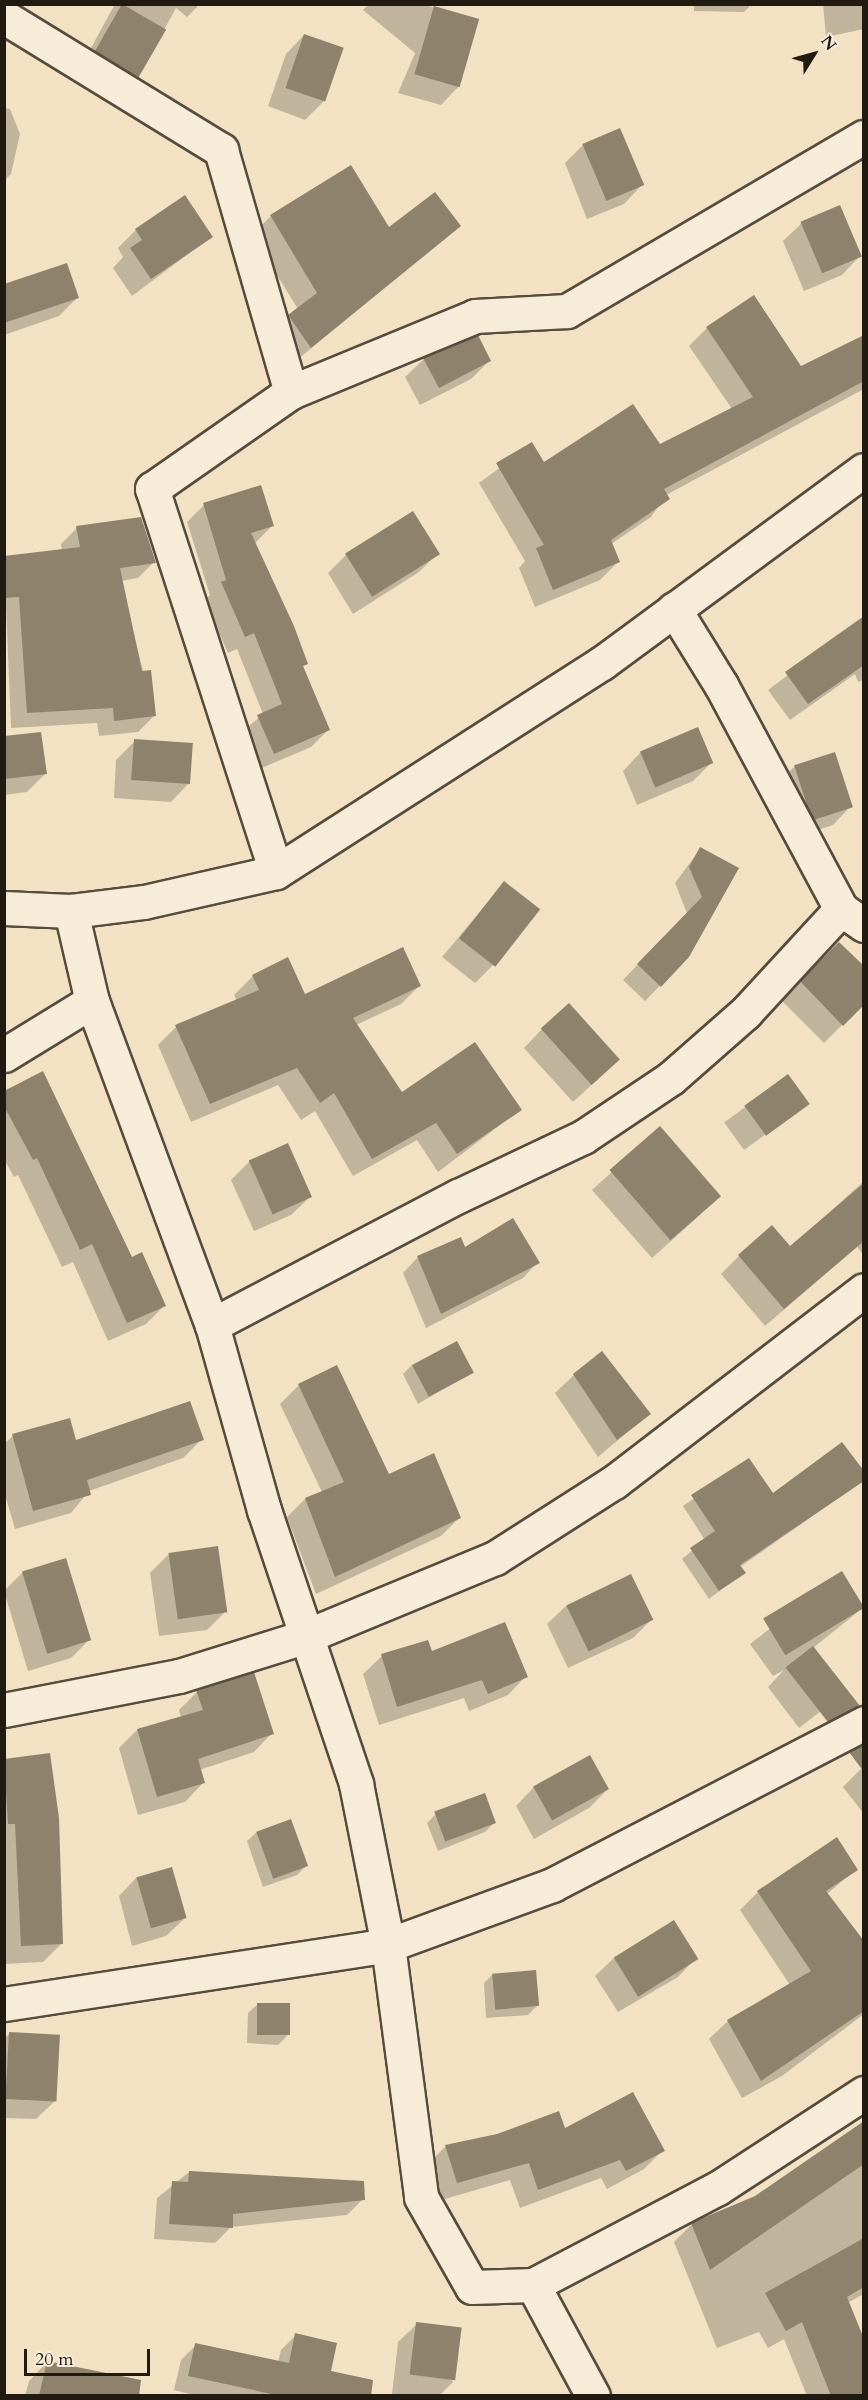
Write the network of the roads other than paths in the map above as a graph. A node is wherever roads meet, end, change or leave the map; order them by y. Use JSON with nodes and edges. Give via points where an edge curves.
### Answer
{"nodes":[{"id":1,"x":4,"y":17,"type":"edge"},
{"id":2,"x":864,"y":137,"type":"edge"},
{"id":3,"x":291,"y":392,"type":"junction"},
{"id":4,"x":864,"y":470,"type":"edge"},
{"id":5,"x":674,"y":609,"type":"junction"},
{"id":6,"x":276,"y":872,"type":"junction"},
{"id":7,"x":4,"y":908,"type":"edge"},
{"id":8,"x":71,"y":911,"type":"junction"},
{"id":9,"x":852,"y":917,"type":"edge"},
{"id":10,"x":92,"y":1001,"type":"junction"},
{"id":11,"x":4,"y":1054,"type":"edge"},
{"id":12,"x":864,"y":1290,"type":"edge"},
{"id":13,"x":212,"y":1325,"type":"junction"},
{"id":14,"x":304,"y":1637,"type":"junction"},
{"id":15,"x":4,"y":1710,"type":"edge"},
{"id":16,"x":864,"y":1723,"type":"edge"},
{"id":17,"x":388,"y":1945,"type":"junction"},
{"id":18,"x":4,"y":2004,"type":"edge"},
{"id":19,"x":864,"y":2093,"type":"edge"},
{"id":20,"x":533,"y":2285,"type":"junction"},
{"id":21,"x":593,"y":2396,"type":"edge"}],
"edges":[{"from":1,"to":3,"type":"street","via":[[221,150]]},
{"from":2,"to":3,"type":"street","via":[[567,311],[475,316]]},
{"from":3,"to":6,"type":"street","via":[[152,489]]},
{"from":4,"to":5,"type":"street"},
{"from":5,"to":6,"type":"street","via":[[602,663]]},
{"from":5,"to":9,"type":"street"},
{"from":6,"to":8,"type":"street","via":[[144,902]]},
{"from":7,"to":8,"type":"street"},
{"from":8,"to":10,"type":"street"},
{"from":9,"to":13,"type":"street","via":[[671,1078],[613,1118]]},
{"from":10,"to":11,"type":"street"},
{"from":10,"to":13,"type":"street"},
{"from":12,"to":14,"type":"street","via":[[614,1482],[495,1558]]},
{"from":13,"to":14,"type":"street"},
{"from":14,"to":15,"type":"street","via":[[179,1676]]},
{"from":14,"to":17,"type":"street","via":[[356,1784]]},
{"from":16,"to":17,"type":"street","via":[[552,1885]]},
{"from":17,"to":18,"type":"street"},
{"from":17,"to":20,"type":"street","via":[[422,2197],[472,2287]]},
{"from":19,"to":20,"type":"street","via":[[718,2188]]},
{"from":20,"to":21,"type":"street"}]}
